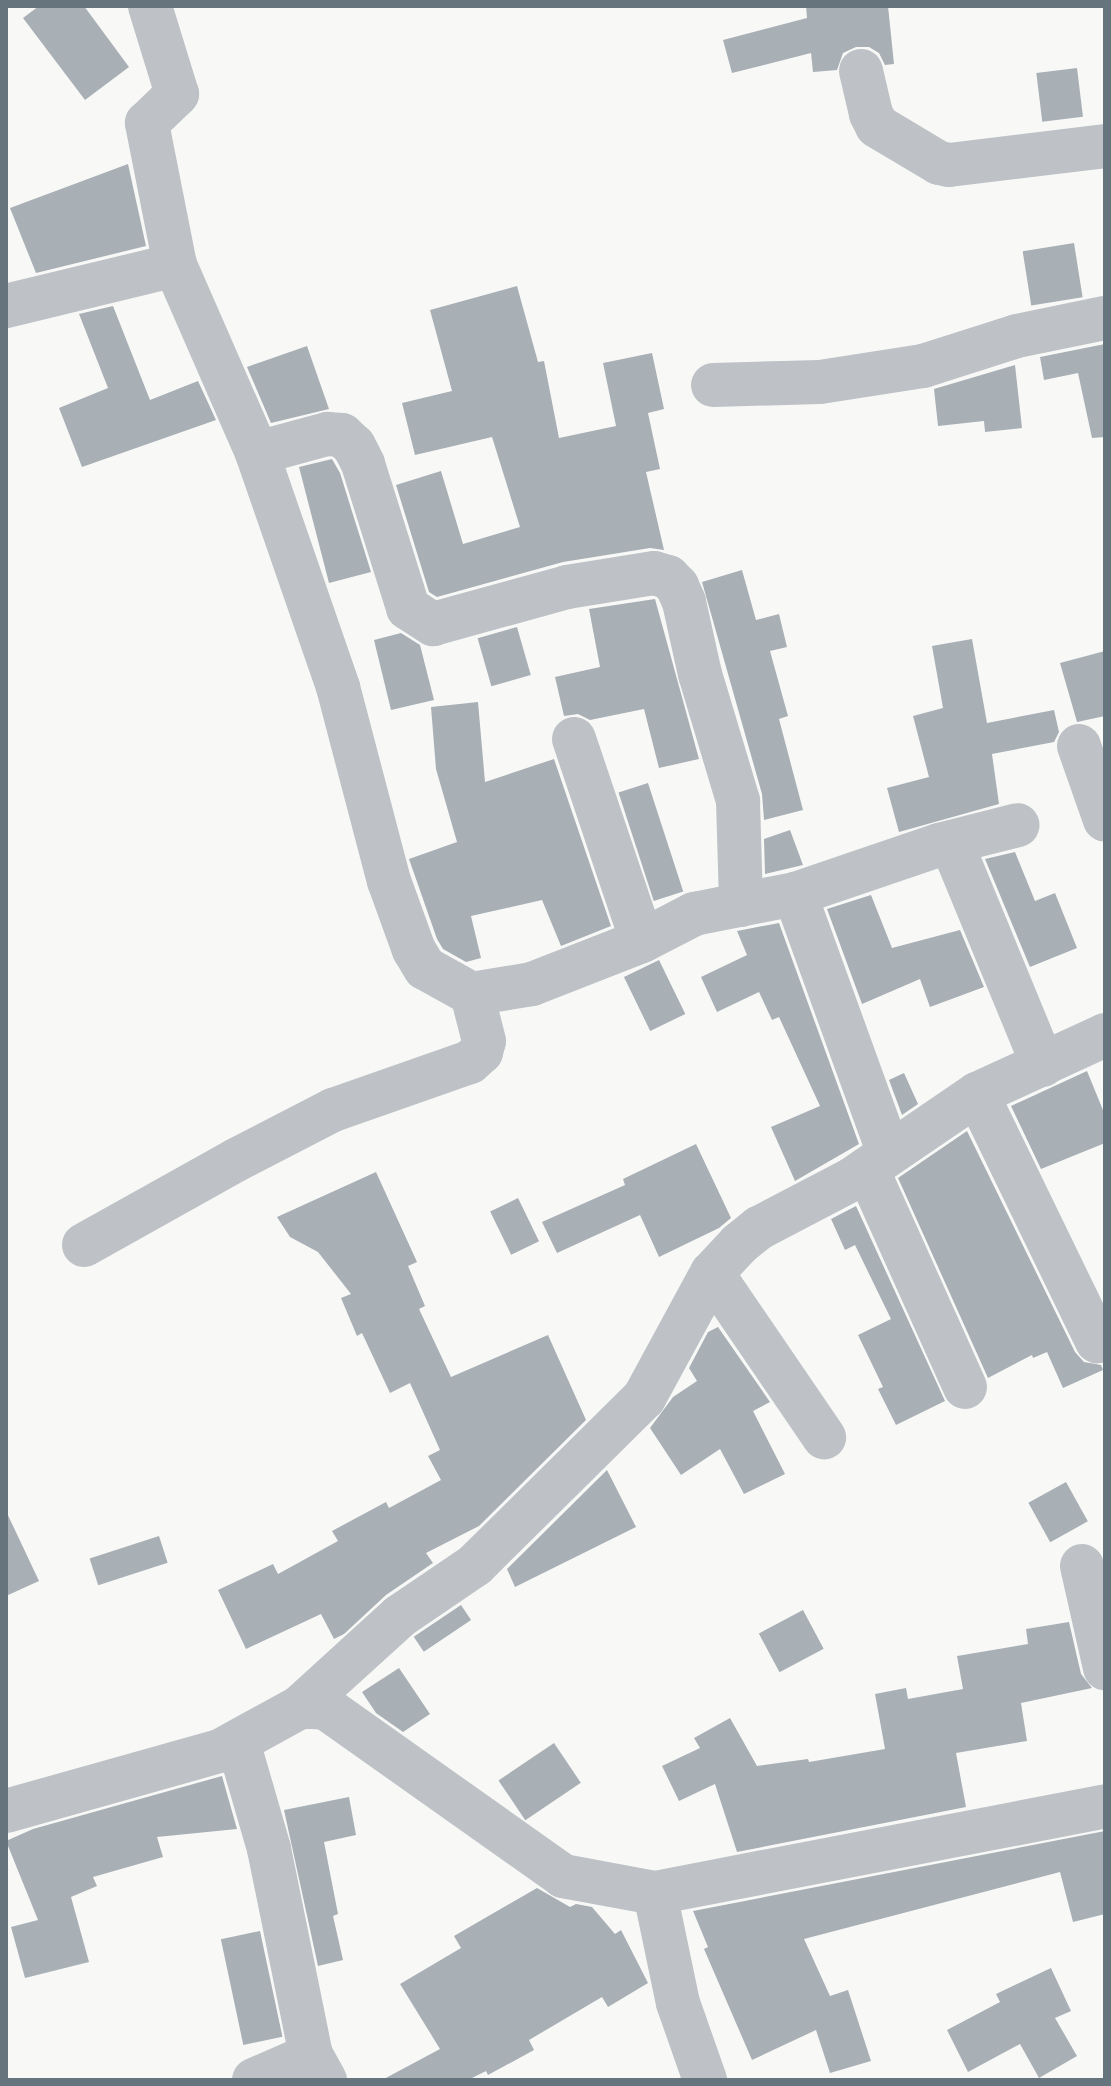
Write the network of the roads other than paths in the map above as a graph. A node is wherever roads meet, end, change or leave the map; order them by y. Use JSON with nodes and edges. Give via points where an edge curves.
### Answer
{"nodes":[{"id":1,"x":150,"y":6,"type":"edge"},
{"id":2,"x":861,"y":71,"type":"dead end"},
{"id":3,"x":1105,"y":146,"type":"edge"},
{"id":4,"x":175,"y":265,"type":"junction"},
{"id":5,"x":6,"y":306,"type":"edge"},
{"id":6,"x":1105,"y":318,"type":"edge"},
{"id":7,"x":713,"y":385,"type":"dead end"},
{"id":8,"x":257,"y":453,"type":"junction"},
{"id":9,"x":574,"y":739,"type":"dead end"},
{"id":10,"x":1079,"y":746,"type":"dead end"},
{"id":11,"x":1105,"y":820,"type":"edge"},
{"id":12,"x":1018,"y":825,"type":"dead end"},
{"id":13,"x":951,"y":842,"type":"junction"},
{"id":14,"x":795,"y":894,"type":"junction"},
{"id":15,"x":741,"y":905,"type":"junction"},
{"id":16,"x":642,"y":941,"type":"junction"},
{"id":17,"x":472,"y":994,"type":"junction"},
{"id":18,"x":1105,"y":1035,"type":"edge"},
{"id":19,"x":1043,"y":1065,"type":"junction"},
{"id":20,"x":977,"y":1094,"type":"junction"},
{"id":21,"x":878,"y":1161,"type":"junction"},
{"id":22,"x":84,"y":1245,"type":"dead end"},
{"id":23,"x":712,"y":1273,"type":"junction"},
{"id":24,"x":1097,"y":1341,"type":"dead end"},
{"id":25,"x":965,"y":1387,"type":"dead end"},
{"id":26,"x":824,"y":1437,"type":"dead end"},
{"id":27,"x":1082,"y":1566,"type":"dead end"},
{"id":28,"x":1105,"y":1668,"type":"edge"},
{"id":29,"x":300,"y":1707,"type":"junction"},
{"id":30,"x":238,"y":1742,"type":"junction"},
{"id":31,"x":1105,"y":1806,"type":"edge"},
{"id":32,"x":6,"y":1811,"type":"edge"},
{"id":33,"x":655,"y":1893,"type":"junction"},
{"id":34,"x":318,"y":2067,"type":"edge"},
{"id":35,"x":254,"y":2080,"type":"edge"},
{"id":36,"x":705,"y":2080,"type":"edge"}],
"edges":[{"from":1,"to":4,"type":"street","via":[[177,94],[147,123]]},
{"from":2,"to":3,"type":"street","via":[[877,126],[939,163]]},
{"from":4,"to":5,"type":"street"},
{"from":4,"to":8,"type":"street"},
{"from":6,"to":7,"type":"street","via":[[1017,336],[923,366],[820,382]]},
{"from":8,"to":15,"type":"street","via":[[327,434],[342,435],[354,446],[408,608],[433,624],[567,587],[654,573],[668,577],[684,602],[738,801]]},
{"from":8,"to":17,"type":"street","via":[[338,687],[389,881],[414,950],[425,968]]},
{"from":9,"to":16,"type":"street"},
{"from":10,"to":11,"type":"street"},
{"from":12,"to":13,"type":"street"},
{"from":13,"to":14,"type":"street"},
{"from":13,"to":19,"type":"street"},
{"from":14,"to":15,"type":"street"},
{"from":14,"to":21,"type":"street"},
{"from":15,"to":16,"type":"street","via":[[694,914]]},
{"from":16,"to":17,"type":"street","via":[[532,984]]},
{"from":17,"to":22,"type":"street","via":[[484,1041],[470,1062],[333,1110]]},
{"from":18,"to":19,"type":"street"},
{"from":19,"to":20,"type":"street"},
{"from":20,"to":21,"type":"street"},
{"from":20,"to":24,"type":"street"},
{"from":21,"to":23,"type":"street","via":[[759,1228]]},
{"from":21,"to":25,"type":"street"},
{"from":23,"to":26,"type":"street"},
{"from":23,"to":29,"type":"street","via":[[644,1398],[475,1565],[400,1616]]},
{"from":27,"to":28,"type":"street"},
{"from":29,"to":30,"type":"street"},
{"from":29,"to":33,"type":"street","via":[[326,1708],[563,1876]]},
{"from":30,"to":32,"type":"street"},
{"from":30,"to":34,"type":"street","via":[[269,1849]]},
{"from":31,"to":33,"type":"street"},
{"from":33,"to":36,"type":"street","via":[[678,2003]]},
{"from":34,"to":35,"type":"street"}]}
